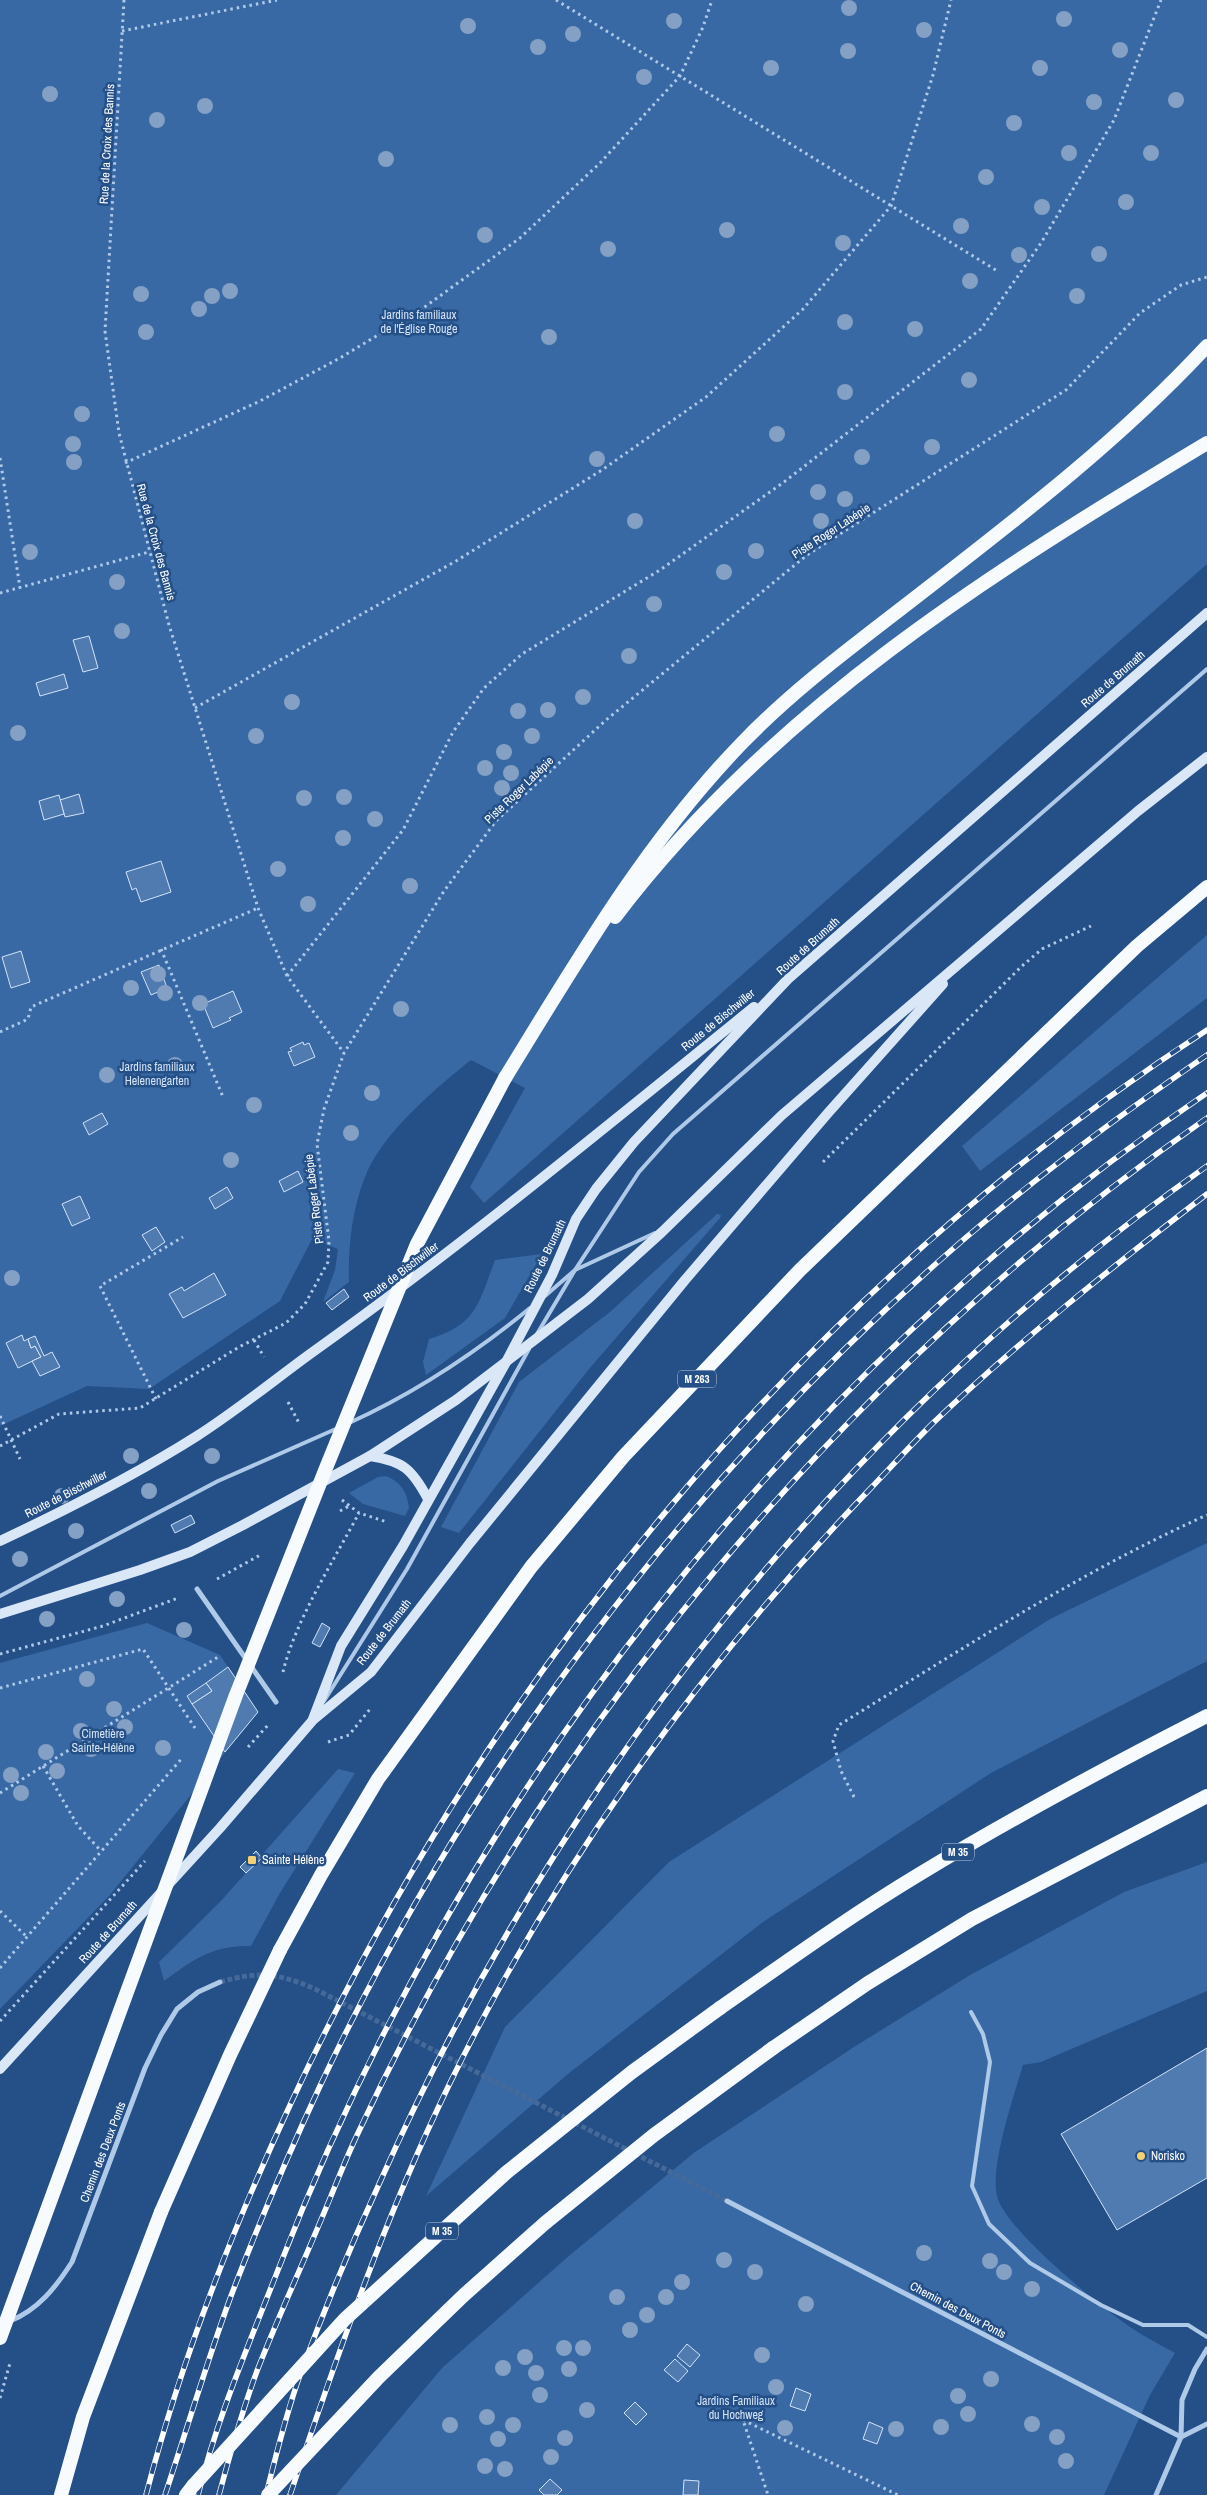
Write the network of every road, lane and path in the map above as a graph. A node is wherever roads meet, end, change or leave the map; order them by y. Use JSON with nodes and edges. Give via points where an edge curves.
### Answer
{"nodes":[{"id":1,"x":124,"y":0,"type":"edge"},
{"id":2,"x":276,"y":0,"type":"edge"},
{"id":3,"x":556,"y":0,"type":"edge"},
{"id":4,"x":712,"y":0,"type":"edge"},
{"id":5,"x":951,"y":0,"type":"edge"},
{"id":6,"x":1161,"y":0,"type":"edge"},
{"id":7,"x":122,"y":31,"type":"junction"},
{"id":8,"x":680,"y":76,"type":"junction"},
{"id":9,"x":891,"y":206,"type":"junction"},
{"id":10,"x":999,"y":272,"type":"dead end"},
{"id":11,"x":1207,"y":277,"type":"edge"},
{"id":12,"x":1207,"y":346,"type":"edge"},
{"id":13,"x":1207,"y":443,"type":"edge"},
{"id":14,"x":0,"y":458,"type":"edge"},
{"id":15,"x":125,"y":463,"type":"junction"},
{"id":16,"x":150,"y":552,"type":"junction"},
{"id":17,"x":20,"y":588,"type":"junction"},
{"id":18,"x":0,"y":593,"type":"edge"},
{"id":19,"x":1207,"y":613,"type":"edge"},
{"id":20,"x":1207,"y":669,"type":"edge"},
{"id":21,"x":195,"y":708,"type":"junction"},
{"id":22,"x":1207,"y":757,"type":"edge"},
{"id":23,"x":1207,"y":887,"type":"edge"},
{"id":24,"x":258,"y":908,"type":"junction"},
{"id":25,"x":1091,"y":926,"type":"dead end"},
{"id":26,"x":161,"y":949,"type":"junction"},
{"id":27,"x":969,"y":954,"type":"junction"},
{"id":28,"x":287,"y":976,"type":"junction"},
{"id":29,"x":788,"y":979,"type":"junction"},
{"id":30,"x":540,"y":1021,"type":"junction"},
{"id":31,"x":0,"y":1032,"type":"edge"},
{"id":32,"x":344,"y":1053,"type":"junction"},
{"id":33,"x":223,"y":1097,"type":"dead end"},
{"id":34,"x":819,"y":1166,"type":"dead end"},
{"id":35,"x":665,"y":1229,"type":"junction"},
{"id":36,"x":183,"y":1237,"type":"dead end"},
{"id":37,"x":575,"y":1270,"type":"junction"},
{"id":38,"x":536,"y":1304,"type":"junction"},
{"id":39,"x":532,"y":1342,"type":"junction"},
{"id":40,"x":505,"y":1364,"type":"junction"},
{"id":41,"x":156,"y":1399,"type":"junction"},
{"id":42,"x":0,"y":1416,"type":"edge"},
{"id":43,"x":12,"y":1440,"type":"junction"},
{"id":44,"x":0,"y":1446,"type":"edge"},
{"id":45,"x":370,"y":1456,"type":"junction"},
{"id":46,"x":20,"y":1458,"type":"dead end"},
{"id":47,"x":428,"y":1499,"type":"junction"},
{"id":48,"x":359,"y":1513,"type":"dead end"},
{"id":49,"x":1207,"y":1515,"type":"edge"},
{"id":50,"x":390,"y":1523,"type":"dead end"},
{"id":51,"x":0,"y":1541,"type":"edge"},
{"id":52,"x":197,"y":1589,"type":"dead end"},
{"id":53,"x":0,"y":1596,"type":"edge"},
{"id":54,"x":0,"y":1614,"type":"edge"},
{"id":55,"x":220,"y":1655,"type":"dead end"},
{"id":56,"x":170,"y":1687,"type":"junction"},
{"id":57,"x":0,"y":1688,"type":"edge"},
{"id":58,"x":276,"y":1702,"type":"dead end"},
{"id":59,"x":1207,"y":1716,"type":"edge"},
{"id":60,"x":313,"y":1720,"type":"junction"},
{"id":61,"x":200,"y":1736,"type":"dead end"},
{"id":62,"x":188,"y":1751,"type":"dead end"},
{"id":63,"x":43,"y":1766,"type":"junction"},
{"id":64,"x":0,"y":1792,"type":"edge"},
{"id":65,"x":1207,"y":1796,"type":"edge"},
{"id":66,"x":854,"y":1797,"type":"dead end"},
{"id":67,"x":102,"y":1851,"type":"junction"},
{"id":68,"x":0,"y":1911,"type":"edge"},
{"id":69,"x":27,"y":1938,"type":"junction"},
{"id":70,"x":0,"y":1968,"type":"edge"},
{"id":71,"x":220,"y":1982,"type":"tunnel mouth"},
{"id":72,"x":971,"y":2012,"type":"dead end"},
{"id":73,"x":0,"y":2069,"type":"edge"},
{"id":74,"x":727,"y":2200,"type":"tunnel mouth"},
{"id":75,"x":0,"y":2325,"type":"edge"},
{"id":76,"x":1207,"y":2337,"type":"edge"},
{"id":77,"x":0,"y":2338,"type":"edge"},
{"id":78,"x":1207,"y":2350,"type":"edge"},
{"id":79,"x":1207,"y":2424,"type":"edge"},
{"id":80,"x":1180,"y":2437,"type":"junction"},
{"id":81,"x":61,"y":2495,"type":"edge"},
{"id":82,"x":186,"y":2495,"type":"edge"},
{"id":83,"x":268,"y":2495,"type":"edge"},
{"id":84,"x":768,"y":2495,"type":"edge"},
{"id":85,"x":898,"y":2495,"type":"edge"},
{"id":86,"x":1156,"y":2495,"type":"edge"}],
"edges":[{"from":1,"to":7,"type":"path","name":"Rue de la Croix des Bannis"},
{"from":2,"to":7,"type":"path"},
{"from":3,"to":8,"type":"path"},
{"from":4,"to":8,"type":"path"},
{"from":5,"to":9,"type":"path","via":[[933,75]]},
{"from":6,"to":28,"type":"path","via":[[1114,120],[1041,243],[981,329],[784,482],[660,570],[522,654],[484,688],[454,732],[404,830]]},
{"from":7,"to":15,"type":"path","name":"Rue de la Croix des Bannis","via":[[105,332],[118,434]]},
{"from":8,"to":9,"type":"path"},
{"from":8,"to":15,"type":"path","via":[[600,163],[520,238],[426,306],[260,401]]},
{"from":9,"to":10,"type":"path"},
{"from":9,"to":21,"type":"path","via":[[804,309],[706,397],[602,470],[456,561]]},
{"from":11,"to":32,"type":"path","name":"Piste Roger Labépie","via":[[1181,285],[1140,313],[1066,390],[808,555],[606,720],[496,821],[444,891]]},
{"from":12,"to":30,"type":"highway","via":[[1153,402],[1093,456],[813,677],[743,742],[682,808],[581,953]]},
{"from":13,"to":30,"type":"highway","via":[[979,585],[830,696],[759,757],[695,822],[634,893]]},
{"from":14,"to":17,"type":"path"},
{"from":15,"to":16,"type":"path","name":"Rue de la Croix des Bannis"},
{"from":16,"to":17,"type":"path"},
{"from":16,"to":21,"type":"path","name":"Rue de la Croix des Bannis"},
{"from":17,"to":18,"type":"path"},
{"from":19,"to":29,"type":"main road","name":"Route de Brumath"},
{"from":20,"to":37,"type":"lane","via":[[673,1134],[639,1172]]},
{"from":21,"to":24,"type":"path","name":"Rue de la Croix des Bannis"},
{"from":22,"to":27,"type":"main road","name":"Route de Brumath"},
{"from":23,"to":81,"type":"highway","number":"M 263","bridge":true,"via":[[1137,946],[807,1263],[623,1457],[531,1568],[378,1779],[280,1950],[230,2055],[161,2212],[83,2417]]},
{"from":24,"to":26,"type":"path"},
{"from":24,"to":28,"type":"path","name":"Rue de la Croix des Bannis"},
{"from":25,"to":34,"type":"path","via":[[1048,946],[1022,966]]},
{"from":26,"to":31,"type":"path","via":[[31,1007],[28,1019]]},
{"from":26,"to":33,"type":"path"},
{"from":27,"to":35,"type":"main road","name":"Route de Brumath","via":[[782,1115]]},
{"from":27,"to":60,"type":"main road","name":"Route de Brumath","via":[[685,1280],[470,1543],[371,1672]]},
{"from":28,"to":32,"type":"path","name":"Rue de la Croix des Bannis"},
{"from":29,"to":38,"type":"main road","name":"Route de Brumath","via":[[634,1142],[596,1189],[576,1219]]},
{"from":29,"to":51,"type":"main road","name":"Route de Bischwiller","via":[[485,1225],[199,1435],[128,1477]]},
{"from":30,"to":77,"type":"highway","bridge":true,"via":[[505,1078],[417,1244],[236,1695]]},
{"from":32,"to":41,"type":"path","name":"Piste Roger Labépie","via":[[324,1109],[317,1144],[319,1181],[329,1241],[328,1262],[305,1304],[286,1323]]},
{"from":35,"to":37,"type":"lane"},
{"from":35,"to":39,"type":"main road","name":"Route de Brumath","via":[[588,1299]]},
{"from":36,"to":41,"type":"path","via":[[100,1286]]},
{"from":37,"to":38,"type":"lane"},
{"from":37,"to":39,"type":"lane"},
{"from":38,"to":40,"type":"main road","name":"Route de Brumath"},
{"from":38,"to":53,"type":"lane","via":[[441,1375],[384,1407],[218,1480]]},
{"from":39,"to":40,"type":"main road","name":"Route de Brumath"},
{"from":39,"to":60,"type":"lane","via":[[407,1569]]},
{"from":40,"to":45,"type":"main road"},
{"from":40,"to":47,"type":"main road","name":"Route de Brumath"},
{"from":41,"to":43,"type":"path","name":"Piste Roger Labépie","via":[[140,1408],[59,1414]]},
{"from":42,"to":43,"type":"path"},
{"from":43,"to":44,"type":"path","name":"Piste Roger Labépie"},
{"from":43,"to":46,"type":"path"},
{"from":45,"to":47,"type":"main road","via":[[393,1460],[410,1472]]},
{"from":45,"to":54,"type":"main road","via":[[190,1552]]},
{"from":47,"to":60,"type":"main road","name":"Route de Brumath","via":[[341,1646]]},
{"from":48,"to":50,"type":"path"},
{"from":49,"to":66,"type":"path","via":[[1076,1582],[839,1725],[833,1741],[841,1771]]},
{"from":52,"to":58,"type":"street"},
{"from":55,"to":56,"type":"path"},
{"from":56,"to":57,"type":"path","via":[[144,1649]]},
{"from":56,"to":61,"type":"path"},
{"from":56,"to":63,"type":"path"},
{"from":59,"to":82,"type":"highway","number":"M 35","bridge":true,"via":[[1018,1817],[918,1875],[823,1936],[632,2072],[507,2172],[345,2319]]},
{"from":60,"to":73,"type":"main road","name":"Route de Brumath","via":[[220,1828]]},
{"from":62,"to":67,"type":"path"},
{"from":63,"to":64,"type":"path"},
{"from":63,"to":67,"type":"path","via":[[78,1826]]},
{"from":65,"to":83,"type":"highway","bridge":true,"via":[[972,1919],[868,1982],[654,2135],[538,2229],[464,2295],[379,2377]]},
{"from":67,"to":69,"type":"path"},
{"from":68,"to":69,"type":"path"},
{"from":69,"to":70,"type":"path"},
{"from":71,"to":75,"type":"street","name":"Chemin des Deux Ponts","via":[[198,1992],[177,2009],[161,2035],[145,2068],[72,2262],[60,2282],[29,2311]]},
{"from":72,"to":76,"type":"lane","via":[[984,2034],[990,2062],[972,2186],[989,2224],[1030,2263],[1101,2305],[1143,2325],[1188,2325]]},
{"from":74,"to":80,"type":"street","name":"Chemin des Deux Ponts"},
{"from":78,"to":80,"type":"street","via":[[1182,2400]]},
{"from":79,"to":80,"type":"street"},
{"from":80,"to":86,"type":"street"},
{"from":84,"to":85,"type":"path","via":[[743,2418]]}]}
